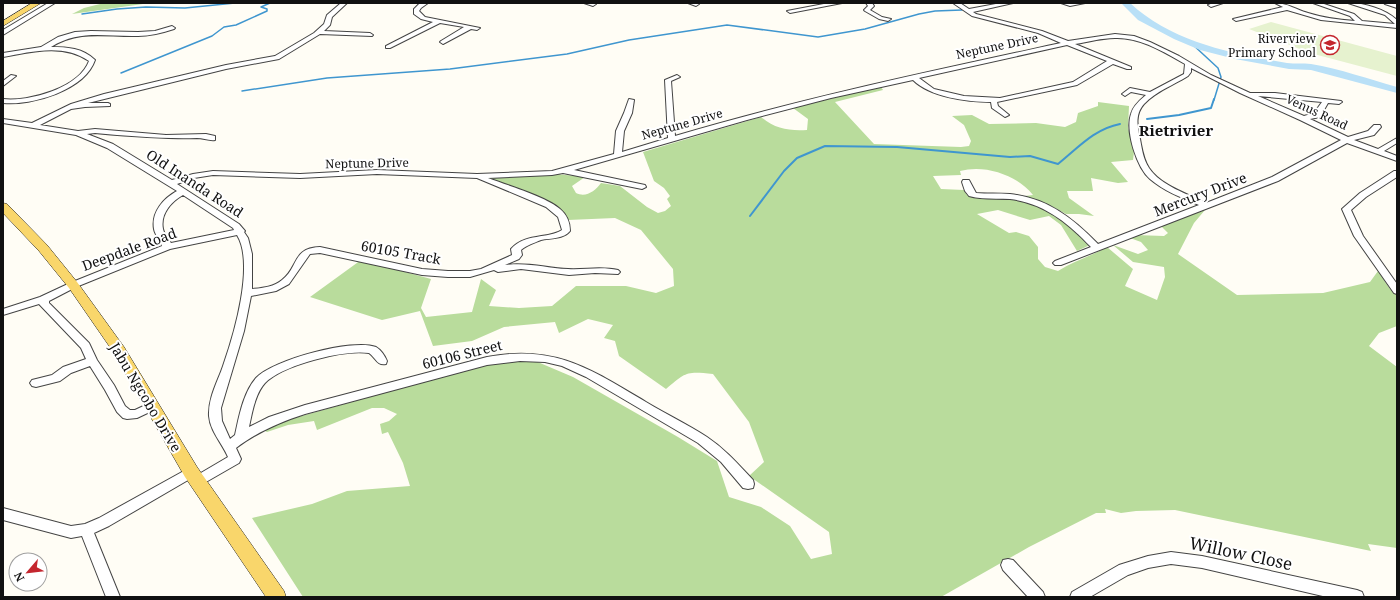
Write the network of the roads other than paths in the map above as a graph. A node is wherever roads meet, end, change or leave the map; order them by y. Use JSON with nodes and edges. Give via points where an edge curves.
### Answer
{"nodes":[{"id":1,"x":37,"y":3,"type":"edge"},
{"id":2,"x":52,"y":3,"type":"edge"},
{"id":3,"x":344,"y":3,"type":"edge"},
{"id":4,"x":425,"y":3,"type":"edge"},
{"id":5,"x":839,"y":3,"type":"edge"},
{"id":6,"x":869,"y":3,"type":"edge"},
{"id":7,"x":956,"y":3,"type":"edge"},
{"id":8,"x":1010,"y":3,"type":"edge"},
{"id":9,"x":1064,"y":3,"type":"edge"},
{"id":10,"x":1220,"y":3,"type":"edge"},
{"id":11,"x":1278,"y":3,"type":"edge"},
{"id":12,"x":1316,"y":3,"type":"edge"},
{"id":13,"x":1351,"y":3,"type":"edge"},
{"id":14,"x":1387,"y":3,"type":"edge"},
{"id":15,"x":1082,"y":4,"type":"edge"},
{"id":16,"x":1211,"y":5,"type":"dead end"},
{"id":17,"x":1397,"y":6,"type":"edge"},
{"id":18,"x":1287,"y":8,"type":"junction"},
{"id":19,"x":790,"y":11,"type":"dead end"},
{"id":20,"x":966,"y":11,"type":"junction"},
{"id":21,"x":888,"y":19,"type":"dead end"},
{"id":22,"x":1236,"y":19,"type":"dead end"},
{"id":23,"x":439,"y":21,"type":"junction"},
{"id":24,"x":1360,"y":22,"type":"junction"},
{"id":25,"x":3,"y":24,"type":"edge"},
{"id":26,"x":1397,"y":24,"type":"edge"},
{"id":27,"x":469,"y":27,"type":"junction"},
{"id":28,"x":172,"y":28,"type":"dead end"},
{"id":29,"x":477,"y":28,"type":"dead end"},
{"id":30,"x":319,"y":32,"type":"junction"},
{"id":31,"x":3,"y":33,"type":"edge"},
{"id":32,"x":370,"y":35,"type":"dead end"},
{"id":33,"x":443,"y":42,"type":"dead end"},
{"id":34,"x":1068,"y":43,"type":"junction"},
{"id":35,"x":388,"y":47,"type":"dead end"},
{"id":36,"x":42,"y":49,"type":"junction"},
{"id":37,"x":3,"y":55,"type":"edge"},
{"id":38,"x":1113,"y":61,"type":"junction"},
{"id":39,"x":1188,"y":64,"type":"junction"},
{"id":40,"x":1129,"y":68,"type":"dead end"},
{"id":41,"x":13,"y":76,"type":"dead end"},
{"id":42,"x":677,"y":77,"type":"dead end"},
{"id":43,"x":914,"y":77,"type":"junction"},
{"id":44,"x":3,"y":84,"type":"edge"},
{"id":45,"x":1125,"y":94,"type":"dead end"},
{"id":46,"x":1152,"y":94,"type":"junction"},
{"id":47,"x":1247,"y":94,"type":"junction"},
{"id":48,"x":631,"y":100,"type":"dead end"},
{"id":49,"x":3,"y":101,"type":"edge"},
{"id":50,"x":994,"y":101,"type":"junction"},
{"id":51,"x":1326,"y":101,"type":"junction"},
{"id":52,"x":1339,"y":102,"type":"dead end"},
{"id":53,"x":73,"y":105,"type":"junction"},
{"id":54,"x":108,"y":105,"type":"dead end"},
{"id":55,"x":1005,"y":115,"type":"dead end"},
{"id":56,"x":1302,"y":118,"type":"junction"},
{"id":57,"x":3,"y":121,"type":"edge"},
{"id":58,"x":34,"y":126,"type":"junction"},
{"id":59,"x":1377,"y":127,"type":"dead end"},
{"id":60,"x":78,"y":133,"type":"junction"},
{"id":61,"x":212,"y":138,"type":"dead end"},
{"id":62,"x":672,"y":140,"type":"junction"},
{"id":63,"x":1347,"y":140,"type":"junction"},
{"id":64,"x":1397,"y":140,"type":"edge"},
{"id":65,"x":1378,"y":152,"type":"junction"},
{"id":66,"x":618,"y":155,"type":"junction"},
{"id":67,"x":1397,"y":159,"type":"edge"},
{"id":68,"x":564,"y":171,"type":"junction"},
{"id":69,"x":1397,"y":173,"type":"edge"},
{"id":70,"x":477,"y":176,"type":"junction"},
{"id":71,"x":966,"y":182,"type":"dead end"},
{"id":72,"x":172,"y":183,"type":"junction"},
{"id":73,"x":642,"y":187,"type":"dead end"},
{"id":74,"x":183,"y":191,"type":"junction"},
{"id":75,"x":3,"y":206,"type":"edge"},
{"id":76,"x":1207,"y":206,"type":"junction"},
{"id":77,"x":241,"y":231,"type":"junction"},
{"id":78,"x":167,"y":247,"type":"junction"},
{"id":79,"x":1097,"y":248,"type":"junction"},
{"id":80,"x":1058,"y":263,"type":"dead end"},
{"id":81,"x":484,"y":271,"type":"junction"},
{"id":82,"x":615,"y":272,"type":"dead end"},
{"id":83,"x":73,"y":285,"type":"junction"},
{"id":84,"x":1397,"y":291,"type":"edge"},
{"id":85,"x":247,"y":293,"type":"junction"},
{"id":86,"x":44,"y":299,"type":"junction"},
{"id":87,"x":3,"y":312,"type":"edge"},
{"id":88,"x":92,"y":361,"type":"junction"},
{"id":89,"x":382,"y":361,"type":"dead end"},
{"id":90,"x":36,"y":383,"type":"dead end"},
{"id":91,"x":152,"y":406,"type":"junction"},
{"id":92,"x":242,"y":436,"type":"junction"},
{"id":93,"x":230,"y":446,"type":"junction"},
{"id":94,"x":195,"y":476,"type":"junction"},
{"id":95,"x":748,"y":484,"type":"dead end"},
{"id":96,"x":6,"y":517,"type":"edge"},
{"id":97,"x":86,"y":530,"type":"junction"},
{"id":98,"x":1008,"y":565,"type":"dead end"},
{"id":99,"x":1340,"y":595,"type":"edge"},
{"id":100,"x":113,"y":597,"type":"edge"},
{"id":101,"x":277,"y":597,"type":"edge"},
{"id":102,"x":1038,"y":597,"type":"edge"},
{"id":103,"x":1077,"y":597,"type":"edge"},
{"id":104,"x":1356,"y":597,"type":"edge"}],
"edges":[{"from":1,"to":25,"type":"main road"},
{"from":2,"to":31,"type":"street"},
{"from":3,"to":30,"type":"street","via":[[329,16],[327,25]]},
{"from":4,"to":23,"type":"street","via":[[418,7],[416,13],[423,18]]},
{"from":5,"to":19,"type":"street"},
{"from":6,"to":21,"type":"street","via":[[871,6],[867,10]]},
{"from":7,"to":20,"type":"street"},
{"from":8,"to":20,"type":"street"},
{"from":9,"to":15,"type":"street"},
{"from":10,"to":16,"type":"street"},
{"from":11,"to":18,"type":"street"},
{"from":12,"to":24,"type":"street","via":[[1352,15]]},
{"from":13,"to":26,"type":"street","via":[[1387,14]]},
{"from":14,"to":17,"type":"street"},
{"from":18,"to":22,"type":"street"},
{"from":18,"to":24,"type":"street","via":[[1320,17]]},
{"from":20,"to":34,"type":"street","via":[[1040,32]]},
{"from":23,"to":27,"type":"street"},
{"from":23,"to":35,"type":"street"},
{"from":24,"to":26,"type":"street"},
{"from":27,"to":29,"type":"street"},
{"from":27,"to":33,"type":"street"},
{"from":28,"to":36,"type":"street","via":[[140,35],[76,33]]},
{"from":30,"to":32,"type":"street"},
{"from":30,"to":53,"type":"street","via":[[272,59],[113,93]]},
{"from":34,"to":38,"type":"street"},
{"from":34,"to":39,"type":"street","name":"Neptune Drive","via":[[1107,36],[1128,37],[1159,48]]},
{"from":34,"to":43,"type":"street","name":"Neptune Drive"},
{"from":36,"to":37,"type":"street"},
{"from":36,"to":49,"type":"street","via":[[81,53],[92,60],[92,65],[79,79],[45,95],[23,101]]},
{"from":38,"to":40,"type":"street"},
{"from":38,"to":50,"type":"street","via":[[1075,84]]},
{"from":39,"to":46,"type":"street","via":[[1186,75]]},
{"from":39,"to":47,"type":"street","name":"Venus Road"},
{"from":41,"to":44,"type":"street"},
{"from":42,"to":62,"type":"street","via":[[668,80]]},
{"from":43,"to":50,"type":"street","via":[[932,90],[972,100]]},
{"from":43,"to":62,"type":"street","name":"Neptune Drive","via":[[816,99]]},
{"from":45,"to":46,"type":"street","via":[[1130,90]]},
{"from":46,"to":76,"type":"street","via":[[1137,108],[1132,120],[1142,162],[1154,178]]},
{"from":47,"to":51,"type":"street"},
{"from":47,"to":56,"type":"street","name":"Venus Road"},
{"from":48,"to":66,"type":"street","via":[[620,131]]},
{"from":50,"to":55,"type":"street","via":[[994,107]]},
{"from":51,"to":52,"type":"street"},
{"from":51,"to":56,"type":"street","via":[[1317,115]]},
{"from":53,"to":54,"type":"street"},
{"from":53,"to":58,"type":"street"},
{"from":56,"to":63,"type":"street","name":"Venus Road"},
{"from":57,"to":58,"type":"street","name":"Old Inanda Road"},
{"from":58,"to":60,"type":"street","name":"Old Inanda Road"},
{"from":59,"to":63,"type":"street","name":"Mercury Drive","via":[[1371,133]]},
{"from":60,"to":61,"type":"street","via":[[95,131]]},
{"from":60,"to":72,"type":"street","name":"Old Inanda Road","via":[[110,146]]},
{"from":62,"to":66,"type":"street","name":"Neptune Drive"},
{"from":63,"to":65,"type":"street","name":"Venus Road"},
{"from":63,"to":76,"type":"street","name":"Mercury Drive","via":[[1275,179]]},
{"from":64,"to":65,"type":"street"},
{"from":65,"to":67,"type":"street","name":"Venus Road"},
{"from":66,"to":68,"type":"street","name":"Neptune Drive"},
{"from":68,"to":70,"type":"street","name":"Neptune Drive"},
{"from":68,"to":73,"type":"street"},
{"from":69,"to":84,"type":"street","via":[[1346,209],[1359,236]]},
{"from":70,"to":72,"type":"street","name":"Neptune Drive","via":[[384,172],[292,176],[213,173]]},
{"from":70,"to":81,"type":"street","name":"60105 Track","via":[[549,205],[559,212],[567,228],[562,234],[523,244],[516,249],[516,257]]},
{"from":71,"to":79,"type":"street","via":[[970,192],[975,195],[1027,199],[1045,205],[1067,218]]},
{"from":72,"to":74,"type":"street","name":"Old Inanda Road"},
{"from":74,"to":77,"type":"street","name":"Old Inanda Road"},
{"from":74,"to":78,"type":"street","via":[[167,201],[161,210],[158,226]]},
{"from":75,"to":83,"type":"main road","name":"Jabu Ngcobo Drive","via":[[43,248]]},
{"from":76,"to":79,"type":"street","name":"Mercury Drive"},
{"from":77,"to":78,"type":"street","name":"Deepdale Road"},
{"from":77,"to":85,"type":"street","name":"Old Inanda Road","via":[[247,257]]},
{"from":78,"to":83,"type":"street","name":"Deepdale Road"},
{"from":79,"to":80,"type":"street","name":"Mercury Drive"},
{"from":81,"to":82,"type":"street","via":[[521,266],[568,272]]},
{"from":81,"to":85,"type":"street","name":"60105 Track","via":[[470,274],[422,272],[320,250],[309,251],[304,253],[292,276],[285,283]]},
{"from":83,"to":86,"type":"street","name":"Deepdale Road"},
{"from":83,"to":91,"type":"main road","name":"Jabu Ngcobo Drive","via":[[119,350]]},
{"from":85,"to":93,"type":"street","name":"Old Inanda Road","via":[[237,342],[215,415],[219,432]]},
{"from":86,"to":87,"type":"street","name":"Deepdale Road"},
{"from":86,"to":88,"type":"street","via":[[44,304],[85,346]]},
{"from":88,"to":90,"type":"street","via":[[67,370],[56,378]]},
{"from":88,"to":91,"type":"street","via":[[127,415],[137,414]]},
{"from":89,"to":92,"type":"street","via":[[372,350],[354,349],[322,354],[274,370],[260,381],[249,403]]},
{"from":91,"to":94,"type":"main road","name":"Jabu Ngcobo Drive"},
{"from":92,"to":93,"type":"street","name":"60106 Street"},
{"from":92,"to":95,"type":"street","name":"60106 Street","via":[[271,421],[297,413],[504,357],[527,356],[555,361],[614,388],[710,445]]},
{"from":93,"to":94,"type":"street","via":[[235,459]]},
{"from":94,"to":97,"type":"street"},
{"from":94,"to":101,"type":"main road","name":"Jabu Ngcobo Drive"},
{"from":96,"to":97,"type":"street","via":[[71,532]]},
{"from":97,"to":100,"type":"street"},
{"from":98,"to":102,"type":"street"},
{"from":99,"to":103,"type":"street","name":"Willow Close","via":[[1202,562],[1171,558],[1124,570]]},
{"from":99,"to":104,"type":"street","name":"Willow Close"}]}
